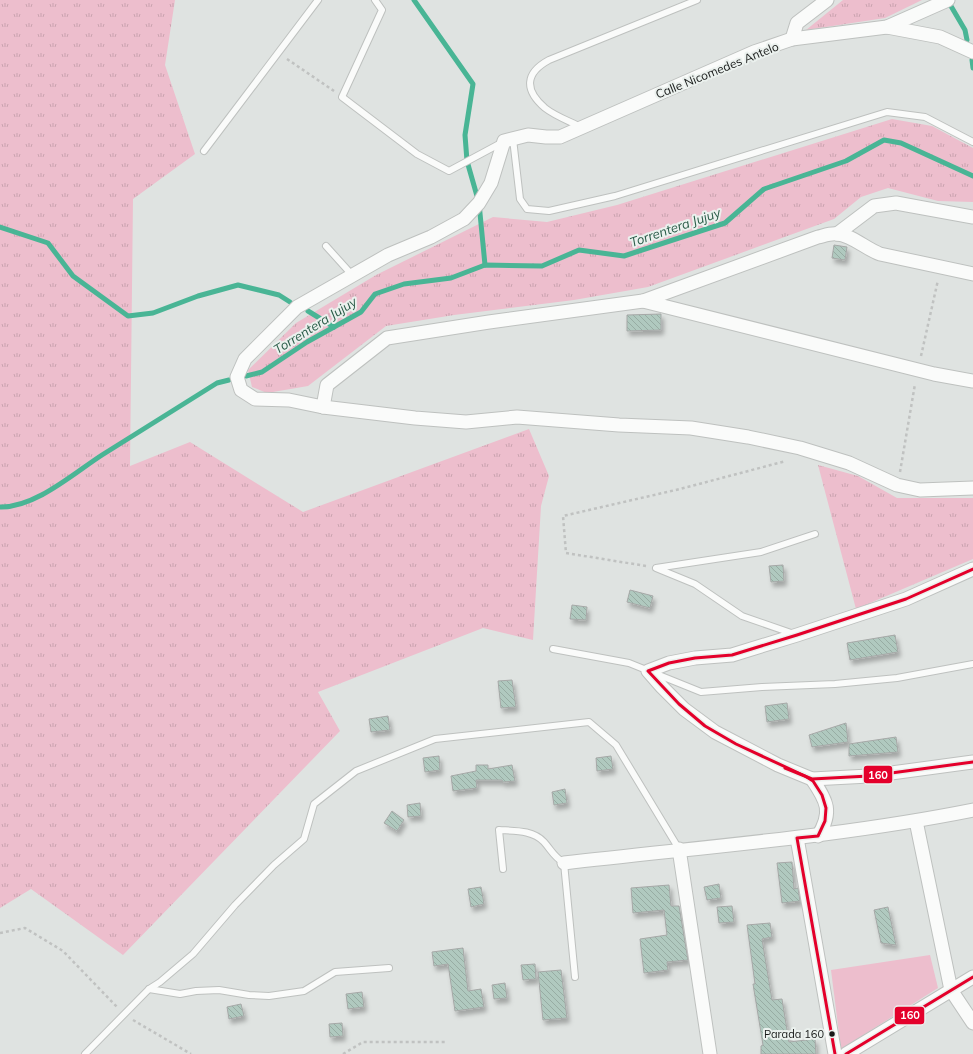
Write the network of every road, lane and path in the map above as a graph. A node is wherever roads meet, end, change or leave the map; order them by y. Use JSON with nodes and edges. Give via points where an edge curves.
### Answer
{"nodes":[{"id":1,"x":318,"y":0,"type":"edge"},
{"id":2,"x":375,"y":0,"type":"edge"},
{"id":3,"x":697,"y":0,"type":"edge"},
{"id":4,"x":827,"y":0,"type":"edge"},
{"id":5,"x":948,"y":0,"type":"edge"},
{"id":6,"x":887,"y":27,"type":"junction"},
{"id":7,"x":792,"y":39,"type":"junction"},
{"id":8,"x":973,"y":52,"type":"edge"},
{"id":9,"x":278,"y":54,"type":"junction"},
{"id":10,"x":342,"y":97,"type":"junction"},
{"id":11,"x":581,"y":127,"type":"junction"},
{"id":12,"x":509,"y":140,"type":"junction"},
{"id":13,"x":973,"y":142,"type":"edge"},
{"id":14,"x":204,"y":151,"type":"dead end"},
{"id":15,"x":973,"y":217,"type":"edge"},
{"id":16,"x":837,"y":234,"type":"junction"},
{"id":17,"x":326,"y":246,"type":"dead end"},
{"id":18,"x":973,"y":274,"type":"edge"},
{"id":19,"x":352,"y":276,"type":"junction"},
{"id":20,"x":643,"y":301,"type":"junction"},
{"id":21,"x":973,"y":380,"type":"edge"},
{"id":22,"x":323,"y":407,"type":"junction"},
{"id":23,"x":793,"y":459,"type":"dead end"},
{"id":24,"x":973,"y":488,"type":"edge"},
{"id":25,"x":815,"y":534,"type":"dead end"},
{"id":26,"x":656,"y":568,"type":"junction"},
{"id":27,"x":973,"y":569,"type":"edge"},
{"id":28,"x":797,"y":635,"type":"junction"},
{"id":29,"x":553,"y":649,"type":"dead end"},
{"id":30,"x":973,"y":664,"type":"edge"},
{"id":31,"x":648,"y":670,"type":"junction"},
{"id":32,"x":973,"y":762,"type":"edge"},
{"id":33,"x":812,"y":779,"type":"junction"},
{"id":34,"x":973,"y":810,"type":"edge"},
{"id":35,"x":916,"y":821,"type":"junction"},
{"id":36,"x":818,"y":836,"type":"junction"},
{"id":37,"x":797,"y":838,"type":"junction"},
{"id":38,"x":679,"y":849,"type":"junction"},
{"id":39,"x":564,"y":863,"type":"junction"},
{"id":40,"x":503,"y":869,"type":"dead end"},
{"id":41,"x":0,"y":933,"type":"edge"},
{"id":42,"x":389,"y":968,"type":"dead end"},
{"id":43,"x":575,"y":977,"type":"dead end"},
{"id":44,"x":973,"y":977,"type":"edge"},
{"id":45,"x":149,"y":989,"type":"junction"},
{"id":46,"x":951,"y":990,"type":"junction"},
{"id":47,"x":124,"y":1014,"type":"junction"},
{"id":48,"x":973,"y":1023,"type":"edge"},
{"id":49,"x":447,"y":1042,"type":"dead end"},
{"id":50,"x":85,"y":1054,"type":"edge"},
{"id":51,"x":191,"y":1054,"type":"edge"},
{"id":52,"x":344,"y":1054,"type":"edge"},
{"id":53,"x":710,"y":1054,"type":"edge"},
{"id":54,"x":835,"y":1054,"type":"edge"},
{"id":55,"x":846,"y":1054,"type":"edge"}],
"edges":[{"from":1,"to":9,"type":"lane"},
{"from":2,"to":10,"type":"lane","via":[[382,10]]},
{"from":3,"to":11,"type":"lane","via":[[536,66],[531,74],[530,84],[534,96],[546,108]]},
{"from":4,"to":7,"type":"street","via":[[796,23]]},
{"from":5,"to":6,"type":"street","name":"Calle Nicomedes Antelo"},
{"from":6,"to":7,"type":"street","name":"Calle Nicomedes Antelo"},
{"from":6,"to":8,"type":"street","via":[[940,37]]},
{"from":7,"to":11,"type":"street","name":"Calle Nicomedes Antelo","via":[[754,52]]},
{"from":9,"to":10,"type":"path"},
{"from":9,"to":14,"type":"lane"},
{"from":10,"to":12,"type":"lane","via":[[416,154],[449,171]]},
{"from":11,"to":12,"type":"street","name":"Calle Nicomedes Antelo","via":[[560,137],[528,135]]},
{"from":12,"to":13,"type":"lane","via":[[520,199],[527,209],[549,211],[615,196],[887,112],[925,117]]},
{"from":12,"to":19,"type":"street","via":[[491,183],[479,203],[464,219],[431,237],[388,255]]},
{"from":15,"to":16,"type":"street","via":[[896,203],[874,206]]},
{"from":16,"to":18,"type":"street","via":[[880,254]]},
{"from":16,"to":20,"type":"street","via":[[818,237]]},
{"from":17,"to":19,"type":"lane"},
{"from":19,"to":22,"type":"street","via":[[297,307],[245,358],[237,377],[241,390],[255,399],[289,400]]},
{"from":20,"to":21,"type":"street","via":[[934,374]]},
{"from":20,"to":22,"type":"street","via":[[387,338],[327,385]]},
{"from":22,"to":24,"type":"street","via":[[466,422],[517,418],[691,428],[800,448],[849,463],[897,485],[920,490]]},
{"from":23,"to":26,"type":"path","via":[[563,516],[566,553]]},
{"from":25,"to":26,"type":"lane","via":[[761,552]]},
{"from":26,"to":28,"type":"lane","via":[[695,584],[742,616]]},
{"from":27,"to":28,"type":"street","via":[[906,599]]},
{"from":28,"to":31,"type":"street","via":[[732,655],[695,658]]},
{"from":29,"to":31,"type":"lane"},
{"from":30,"to":31,"type":"lane","via":[[897,678],[701,692]]},
{"from":31,"to":33,"type":"street","via":[[684,709],[715,732],[778,765]]},
{"from":32,"to":33,"type":"street","via":[[869,776]]},
{"from":33,"to":36,"type":"street","via":[[823,795],[827,810],[826,823]]},
{"from":34,"to":35,"type":"street"},
{"from":35,"to":36,"type":"street"},
{"from":35,"to":46,"type":"street"},
{"from":36,"to":37,"type":"street"},
{"from":37,"to":38,"type":"street"},
{"from":37,"to":54,"type":"street"},
{"from":38,"to":39,"type":"street"},
{"from":38,"to":45,"type":"lane","via":[[616,745],[589,722],[435,739],[356,771],[314,804],[304,839],[235,905],[193,954]]},
{"from":38,"to":53,"type":"street"},
{"from":39,"to":40,"type":"lane","via":[[554,857],[544,842],[532,833],[499,830]]},
{"from":39,"to":43,"type":"lane"},
{"from":41,"to":47,"type":"path","via":[[26,928],[63,950]]},
{"from":42,"to":45,"type":"lane","via":[[335,972],[304,991],[269,996],[219,990],[196,990],[180,994]]},
{"from":44,"to":46,"type":"street"},
{"from":45,"to":47,"type":"lane"},
{"from":46,"to":48,"type":"street"},
{"from":46,"to":55,"type":"street"},
{"from":47,"to":50,"type":"lane"},
{"from":47,"to":51,"type":"path"},
{"from":49,"to":52,"type":"path","via":[[363,1042]]}]}
